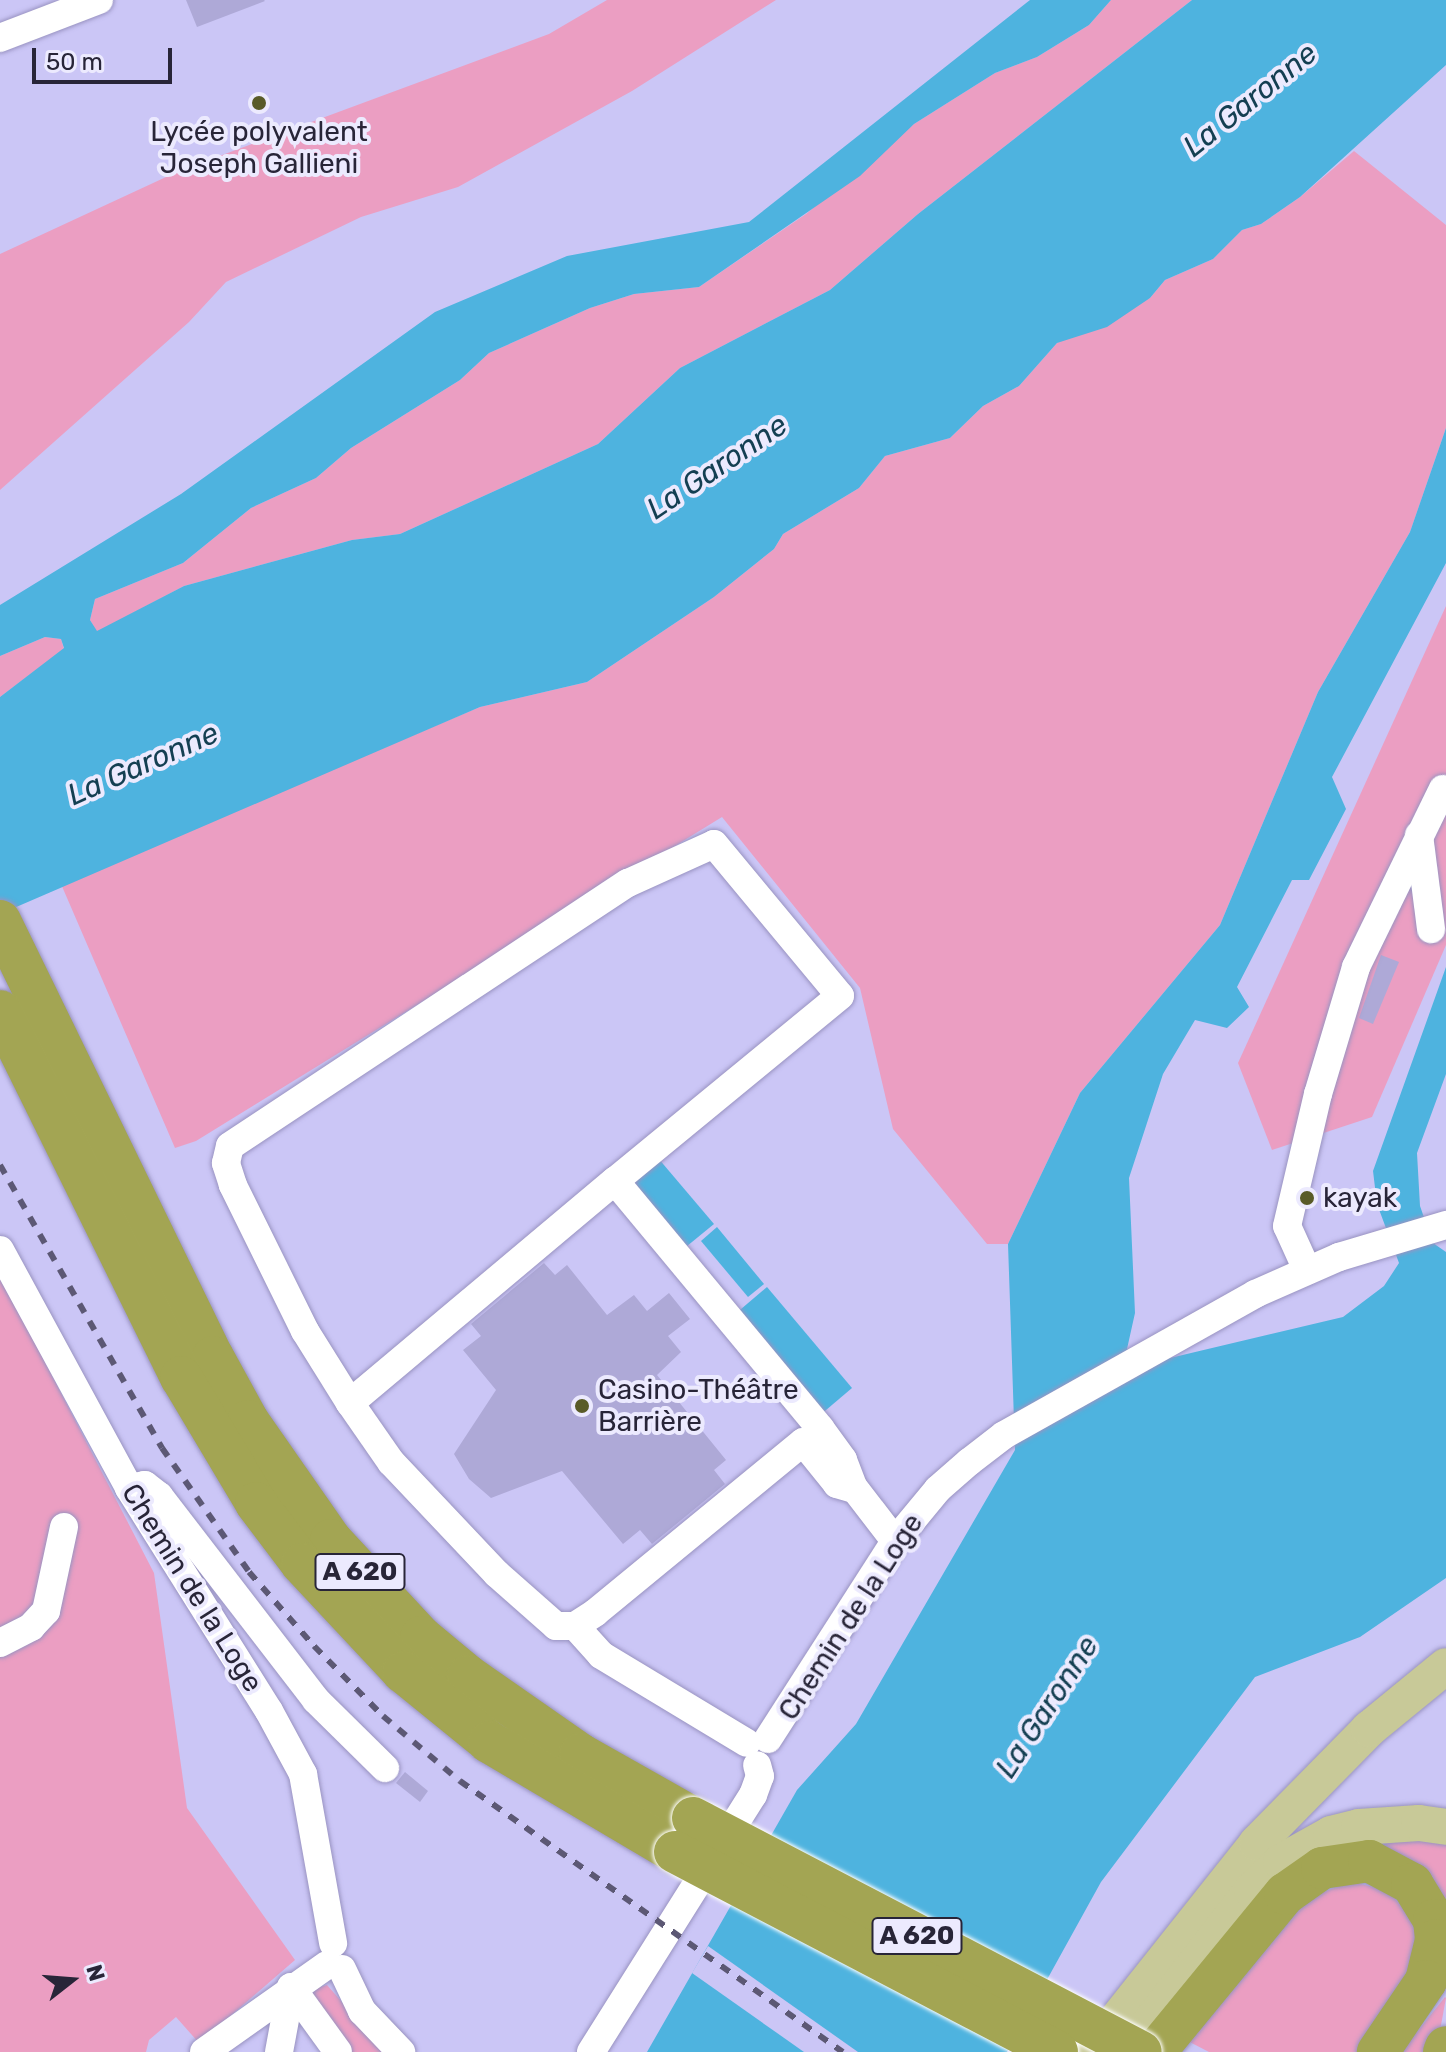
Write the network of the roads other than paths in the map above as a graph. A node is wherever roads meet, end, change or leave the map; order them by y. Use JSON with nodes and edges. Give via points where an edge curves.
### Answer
{"nodes":[{"id":1,"x":99,"y":0,"type":"edge"},
{"id":2,"x":1,"y":35,"type":"edge"},
{"id":3,"x":1443,"y":789,"type":"dead end"},
{"id":4,"x":1419,"y":835,"type":"junction"},
{"id":5,"x":0,"y":921,"type":"edge"},
{"id":6,"x":1431,"y":929,"type":"dead end"},
{"id":7,"x":0,"y":1011,"type":"edge"},
{"id":8,"x":612,"y":1184,"type":"junction"},
{"id":9,"x":1446,"y":1225,"type":"edge"},
{"id":10,"x":127,"y":1226,"type":"junction"},
{"id":11,"x":1446,"y":1236,"type":"edge"},
{"id":12,"x":1377,"y":1249,"type":"junction"},
{"id":13,"x":0,"y":1250,"type":"edge"},
{"id":14,"x":1307,"y":1270,"type":"junction"},
{"id":15,"x":1218,"y":1317,"type":"junction"},
{"id":16,"x":350,"y":1403,"type":"junction"},
{"id":17,"x":812,"y":1435,"type":"junction"},
{"id":18,"x":129,"y":1488,"type":"junction"},
{"id":19,"x":64,"y":1527,"type":"dead end"},
{"id":20,"x":895,"y":1541,"type":"junction"},
{"id":21,"x":575,"y":1626,"type":"junction"},
{"id":22,"x":0,"y":1643,"type":"edge"},
{"id":23,"x":1446,"y":1666,"type":"edge"},
{"id":24,"x":757,"y":1749,"type":"junction"},
{"id":25,"x":385,"y":1768,"type":"dead end"},
{"id":26,"x":1446,"y":1827,"type":"edge"},
{"id":27,"x":684,"y":1835,"type":"junction"},
{"id":28,"x":334,"y":1959,"type":"junction"},
{"id":29,"x":1446,"y":1980,"type":"edge"},
{"id":30,"x":291,"y":1987,"type":"junction"},
{"id":31,"x":204,"y":2052,"type":"edge"},
{"id":32,"x":279,"y":2052,"type":"edge"},
{"id":33,"x":338,"y":2052,"type":"edge"},
{"id":34,"x":401,"y":2052,"type":"edge"},
{"id":35,"x":591,"y":2052,"type":"edge"},
{"id":36,"x":1057,"y":2052,"type":"edge"},
{"id":37,"x":1091,"y":2052,"type":"edge"},
{"id":38,"x":1127,"y":2052,"type":"edge"},
{"id":39,"x":1141,"y":2052,"type":"edge"},
{"id":40,"x":1155,"y":2052,"type":"edge"},
{"id":41,"x":1378,"y":2052,"type":"edge"},
{"id":42,"x":1390,"y":2052,"type":"edge"}],
"edges":[{"from":1,"to":2,"type":"street"},
{"from":3,"to":4,"type":"street"},
{"from":4,"to":6,"type":"street"},
{"from":4,"to":14,"type":"street","via":[[1356,967],[1318,1094],[1287,1226]]},
{"from":5,"to":10,"type":"highway","number":"A 620"},
{"from":7,"to":10,"type":"highway","number":"A 620"},
{"from":8,"to":16,"type":"street"},
{"from":8,"to":16,"type":"street","via":[[840,996],[714,844],[628,883],[230,1146],[226,1163],[233,1185],[305,1331]]},
{"from":8,"to":17,"type":"street"},
{"from":9,"to":12,"type":"street","name":"Chemin de la Loge"},
{"from":10,"to":27,"type":"highway","number":"A 620","via":[[216,1440],[302,1564],[353,1622],[403,1672],[489,1742]]},
{"from":11,"to":12,"type":"street","name":"Chemin de la Loge"},
{"from":12,"to":14,"type":"street","name":"Chemin de la Loge"},
{"from":12,"to":15,"type":"street","name":"Chemin de la Loge"},
{"from":13,"to":18,"type":"street","name":"Chemin de la Loge"},
{"from":14,"to":15,"type":"street","name":"Chemin de la Loge"},
{"from":15,"to":20,"type":"street","name":"Chemin de la Loge","via":[[1004,1435],[938,1489]]},
{"from":16,"to":21,"type":"street","via":[[391,1462],[497,1574],[556,1626]]},
{"from":17,"to":20,"type":"street","via":[[843,1460],[854,1489]]},
{"from":17,"to":21,"type":"street"},
{"from":18,"to":25,"type":"street","via":[[145,1485],[159,1496],[316,1700]]},
{"from":18,"to":28,"type":"street","name":"Chemin de la Loge","via":[[303,1774]]},
{"from":19,"to":22,"type":"street","via":[[46,1611],[31,1627]]},
{"from":20,"to":24,"type":"street","name":"Chemin de la Loge"},
{"from":21,"to":24,"type":"street","via":[[601,1655]]},
{"from":23,"to":37,"type":"main road","via":[[1369,1729],[1257,1843]]},
{"from":24,"to":35,"type":"street","name":"Chemin de la Loge","via":[[760,1776],[753,1795]]},
{"from":26,"to":38,"type":"main road","via":[[1359,1827],[1331,1834],[1281,1862],[1252,1890]]},
{"from":27,"to":36,"type":"highway","number":"A 620","bridge":true},
{"from":27,"to":39,"type":"highway","number":"A 620","bridge":true},
{"from":28,"to":30,"type":"street"},
{"from":28,"to":34,"type":"street","name":"Chemin de la Loge","via":[[362,2011]]},
{"from":29,"to":42,"type":"highway","via":[[1413,2030]]},
{"from":30,"to":31,"type":"street"},
{"from":30,"to":32,"type":"street"},
{"from":30,"to":33,"type":"street"},
{"from":40,"to":41,"type":"highway","via":[[1285,1894],[1322,1868],[1369,1861],[1412,1884],[1434,1920],[1436,1940],[1426,1981]]}]}
